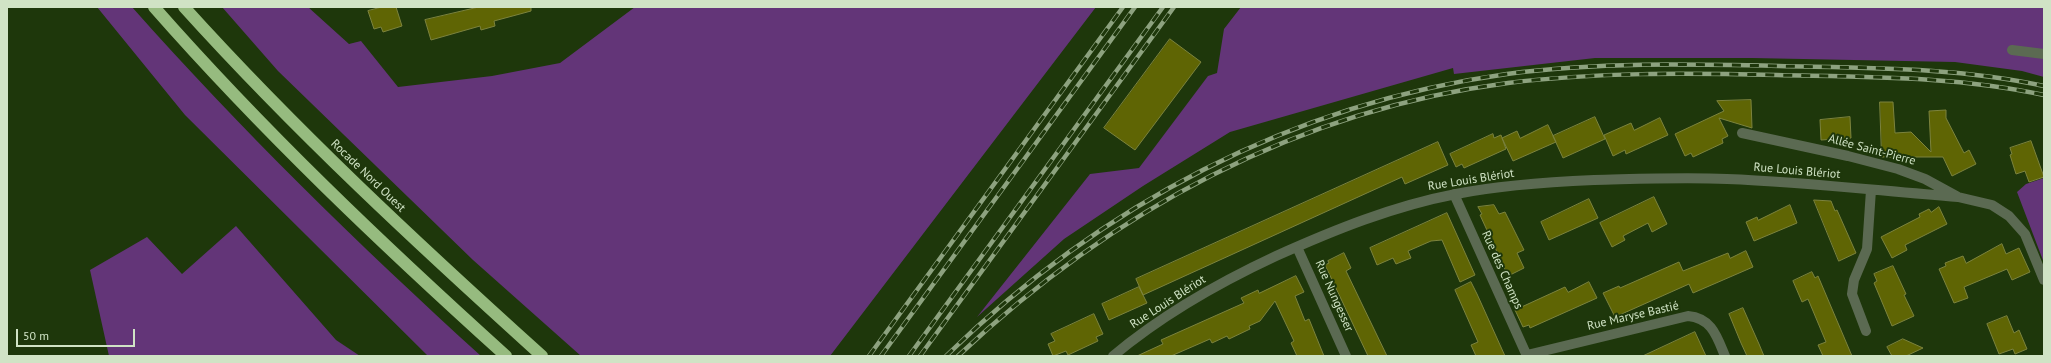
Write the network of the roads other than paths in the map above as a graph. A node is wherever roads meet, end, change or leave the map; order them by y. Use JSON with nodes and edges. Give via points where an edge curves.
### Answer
{"nodes":[{"id":1,"x":154,"y":7,"type":"edge"},
{"id":2,"x":184,"y":7,"type":"edge"},
{"id":3,"x":2012,"y":50,"type":"dead end"},
{"id":4,"x":2044,"y":54,"type":"edge"},
{"id":5,"x":1742,"y":133,"type":"dead end"},
{"id":6,"x":1871,"y":190,"type":"junction"},
{"id":7,"x":1454,"y":194,"type":"junction"},
{"id":8,"x":1958,"y":197,"type":"junction"},
{"id":9,"x":1297,"y":247,"type":"junction"},
{"id":10,"x":2044,"y":280,"type":"edge"},
{"id":11,"x":1866,"y":331,"type":"dead end"},
{"id":12,"x":1527,"y":355,"type":"edge"},
{"id":13,"x":506,"y":356,"type":"edge"},
{"id":14,"x":542,"y":356,"type":"edge"},
{"id":15,"x":1113,"y":356,"type":"edge"},
{"id":16,"x":1346,"y":356,"type":"edge"},
{"id":17,"x":1725,"y":356,"type":"edge"}],
"edges":[{"from":1,"to":13,"type":"highway","via":[[234,95],[321,183]]},
{"from":2,"to":14,"type":"highway","name":"Rocade Nord Ouest","via":[[342,171]]},
{"from":3,"to":4,"type":"street"},
{"from":5,"to":8,"type":"street","name":"Allée Saint-Pierre","via":[[1902,170]]},
{"from":6,"to":7,"type":"street","name":"Rue Louis Blériot","via":[[1688,178],[1554,182]]},
{"from":6,"to":8,"type":"street","name":"Rue Louis Blériot"},
{"from":6,"to":11,"type":"street","via":[[1867,249],[1854,280],[1852,294]]},
{"from":7,"to":9,"type":"street","name":"Rue Louis Blériot","via":[[1382,213]]},
{"from":7,"to":12,"type":"street","name":"Rue des Champs"},
{"from":8,"to":10,"type":"street","name":"Allée Saint-Pierre","via":[[1992,205],[2018,224],[2032,247]]},
{"from":9,"to":15,"type":"street","name":"Rue Louis Blériot","via":[[1250,268],[1200,295],[1149,327]]},
{"from":9,"to":16,"type":"street","name":"Rue Nungesser"},
{"from":12,"to":17,"type":"street","name":"Rue Maryse Bastié","via":[[1688,316],[1709,323]]}]}
